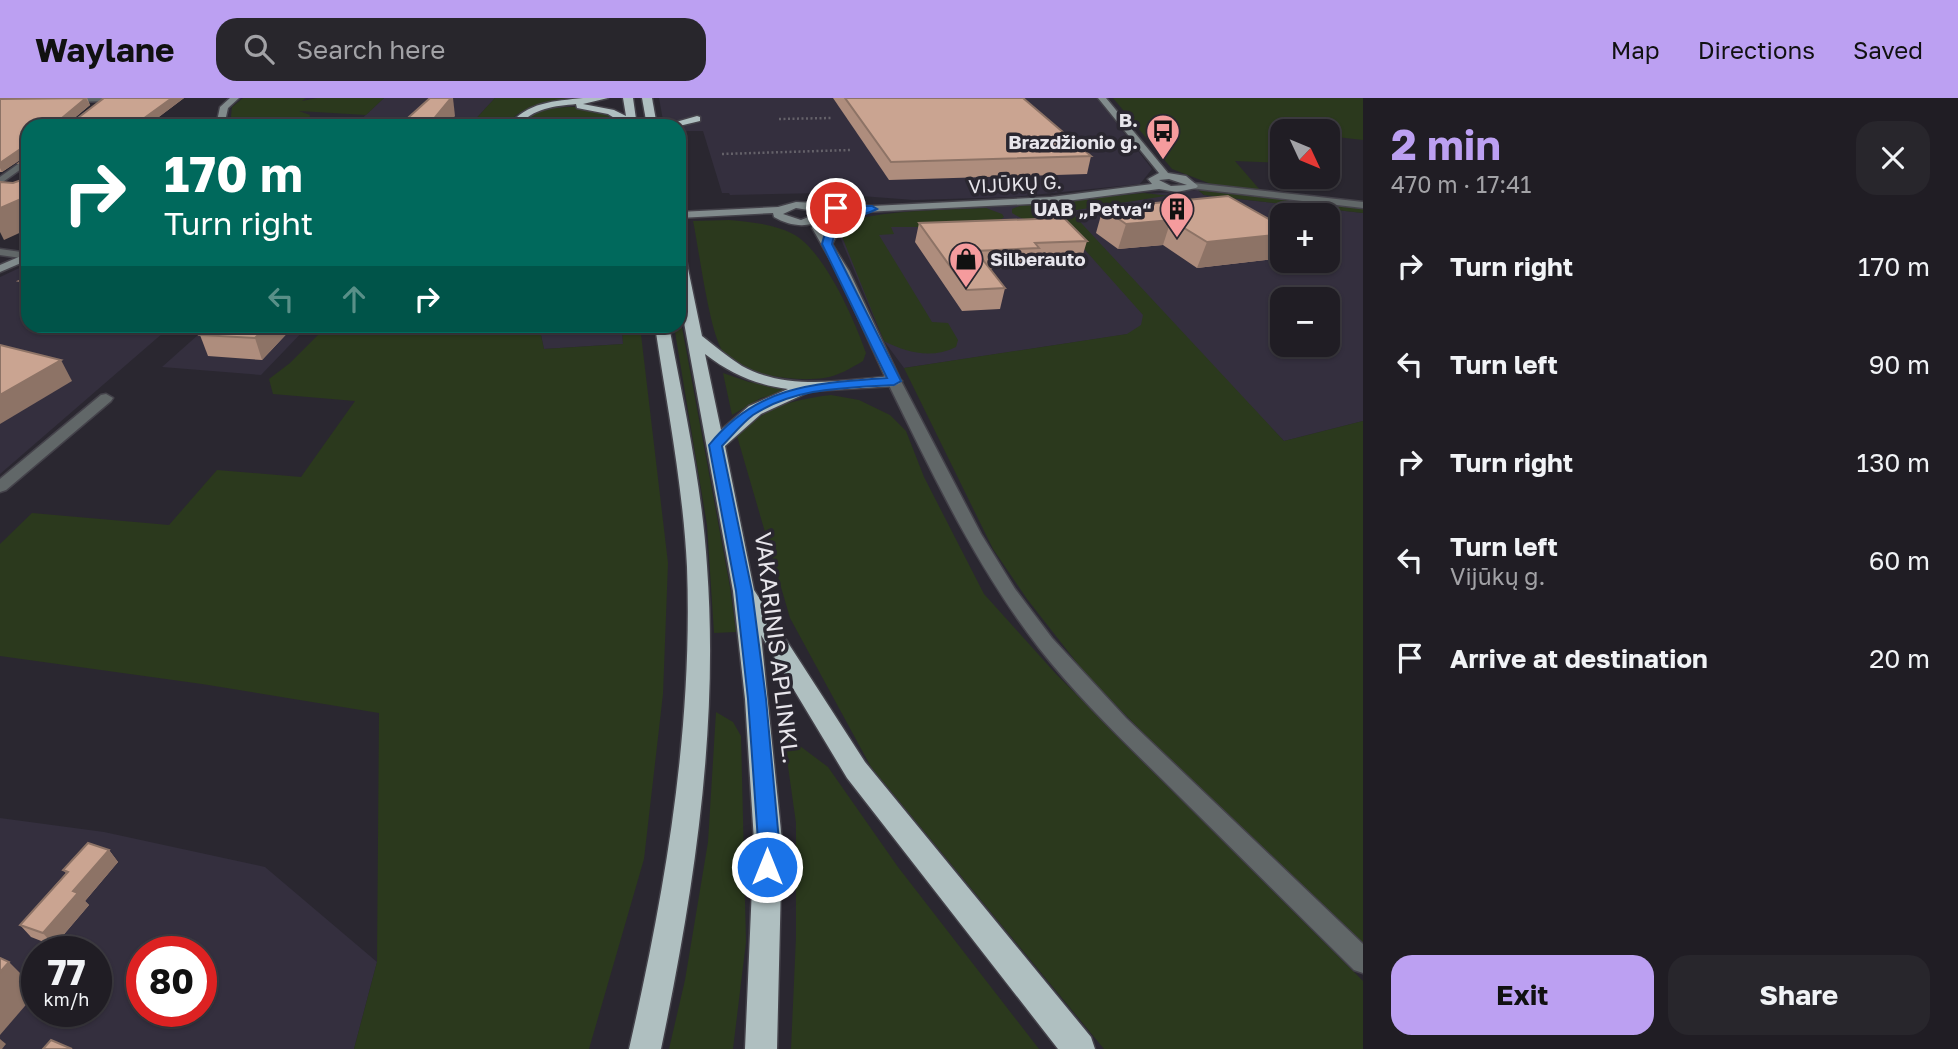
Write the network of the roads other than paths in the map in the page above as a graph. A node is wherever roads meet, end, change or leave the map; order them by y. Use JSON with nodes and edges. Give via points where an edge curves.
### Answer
{"nodes":[{"id":1,"x":168,"y":98,"type":"edge"},
{"id":2,"x":235,"y":98,"type":"edge"},
{"id":3,"x":603,"y":98,"type":"edge"},
{"id":4,"x":628,"y":98,"type":"edge"},
{"id":5,"x":647,"y":98,"type":"edge"},
{"id":6,"x":1102,"y":98,"type":"edge"},
{"id":7,"x":106,"y":99,"type":"edge"},
{"id":8,"x":53,"y":100,"type":"edge"},
{"id":9,"x":568,"y":104,"type":"junction"},
{"id":10,"x":89,"y":113,"type":"edge"},
{"id":11,"x":221,"y":119,"type":"edge"},
{"id":12,"x":518,"y":119,"type":"edge"},
{"id":13,"x":620,"y":119,"type":"edge"},
{"id":14,"x":631,"y":119,"type":"edge"},
{"id":15,"x":651,"y":119,"type":"edge"},
{"id":16,"x":697,"y":119,"type":"dead end"},
{"id":17,"x":686,"y":122,"type":"edge"},
{"id":18,"x":21,"y":165,"type":"edge"},
{"id":19,"x":1166,"y":176,"type":"junction"},
{"id":20,"x":0,"y":181,"type":"edge"},
{"id":21,"x":19,"y":183,"type":"edge"},
{"id":22,"x":1159,"y":186,"type":"junction"},
{"id":23,"x":1193,"y":186,"type":"junction"},
{"id":24,"x":1363,"y":205,"type":"edge"},
{"id":25,"x":811,"y":207,"type":"junction"},
{"id":26,"x":872,"y":209,"type":"junction"},
{"id":27,"x":779,"y":210,"type":"junction"},
{"id":28,"x":859,"y":211,"type":"junction"},
{"id":29,"x":707,"y":214,"type":"junction"},
{"id":30,"x":686,"y":215,"type":"edge"},
{"id":31,"x":733,"y":216,"type":"junction"},
{"id":32,"x":819,"y":219,"type":"junction"},
{"id":33,"x":762,"y":221,"type":"dead end"},
{"id":34,"x":789,"y":221,"type":"junction"},
{"id":35,"x":774,"y":224,"type":"dead end"},
{"id":36,"x":819,"y":243,"type":"junction"},
{"id":37,"x":0,"y":253,"type":"edge"},
{"id":38,"x":21,"y":255,"type":"edge"},
{"id":39,"x":21,"y":259,"type":"edge"},
{"id":40,"x":0,"y":269,"type":"edge"},
{"id":41,"x":686,"y":296,"type":"edge"},
{"id":42,"x":663,"y":333,"type":"edge"},
{"id":43,"x":694,"y":338,"type":"junction"},
{"id":44,"x":894,"y":381,"type":"junction"},
{"id":45,"x":814,"y":387,"type":"junction"},
{"id":46,"x":106,"y":398,"type":"dead end"},
{"id":47,"x":716,"y":445,"type":"junction"},
{"id":48,"x":0,"y":487,"type":"edge"},
{"id":49,"x":744,"y":591,"type":"junction"},
{"id":50,"x":1363,"y":961,"type":"edge"},
{"id":51,"x":645,"y":1049,"type":"edge"},
{"id":52,"x":761,"y":1049,"type":"edge"},
{"id":53,"x":1079,"y":1049,"type":"edge"}],
"edges":[{"from":1,"to":7,"type":"street"},
{"from":2,"to":11,"type":"street","via":[[224,107]]},
{"from":3,"to":9,"type":"highway"},
{"from":4,"to":14,"type":"highway"},
{"from":5,"to":15,"type":"highway"},
{"from":6,"to":19,"type":"street"},
{"from":7,"to":8,"type":"street"},
{"from":7,"to":10,"type":"street"},
{"from":9,"to":12,"type":"highway","via":[[527,112]]},
{"from":9,"to":13,"type":"highway","via":[[603,110]]},
{"from":16,"to":17,"type":"highway"},
{"from":18,"to":20,"type":"street"},
{"from":19,"to":22,"type":"street","via":[[1153,179]]},
{"from":19,"to":23,"type":"street","via":[[1186,179]]},
{"from":20,"to":21,"type":"street"},
{"from":22,"to":23,"type":"street","name":"VIJŪKŲ G."},
{"from":22,"to":26,"type":"street","name":"VIJŪKŲ G.","via":[[1051,200]]},
{"from":23,"to":24,"type":"street"},
{"from":25,"to":26,"type":"street","name":"VIJŪKŲ G."},
{"from":25,"to":27,"type":"street","name":"VIJŪKŲ G."},
{"from":25,"to":32,"type":"street","via":[[821,211]]},
{"from":26,"to":28,"type":"street","name":"VIJŪKŲ G."},
{"from":27,"to":29,"type":"street"},
{"from":27,"to":34,"type":"street","via":[[778,215]]},
{"from":28,"to":32,"type":"street","name":"VIJŪKŲ G."},
{"from":28,"to":36,"type":"street","via":[[836,222]]},
{"from":29,"to":30,"type":"street"},
{"from":29,"to":31,"type":"street"},
{"from":31,"to":33,"type":"street"},
{"from":31,"to":34,"type":"street"},
{"from":32,"to":34,"type":"street","name":"VIJŪKŲ G."},
{"from":32,"to":36,"type":"street"},
{"from":34,"to":36,"type":"street"},
{"from":35,"to":36,"type":"street"},
{"from":36,"to":44,"type":"street","via":[[842,271]]},
{"from":37,"to":38,"type":"street"},
{"from":39,"to":40,"type":"street"},
{"from":41,"to":43,"type":"highway","name":"VAKARINIS APLINKL."},
{"from":42,"to":51,"type":"highway","via":[[694,530],[696,698],[688,822]]},
{"from":43,"to":45,"type":"highway","via":[[756,378]]},
{"from":43,"to":47,"type":"highway","name":"VAKARINIS APLINKL."},
{"from":44,"to":45,"type":"highway"},
{"from":44,"to":50,"type":"street","via":[[978,546],[1063,665]]},
{"from":45,"to":47,"type":"highway","via":[[761,404]]},
{"from":46,"to":48,"type":"street"},
{"from":47,"to":49,"type":"highway","name":"VAKARINIS APLINKL."},
{"from":49,"to":52,"type":"highway","name":"VAKARINIS APLINKL.","via":[[768,841]]},
{"from":49,"to":53,"type":"highway","via":[[856,770]]}]}
